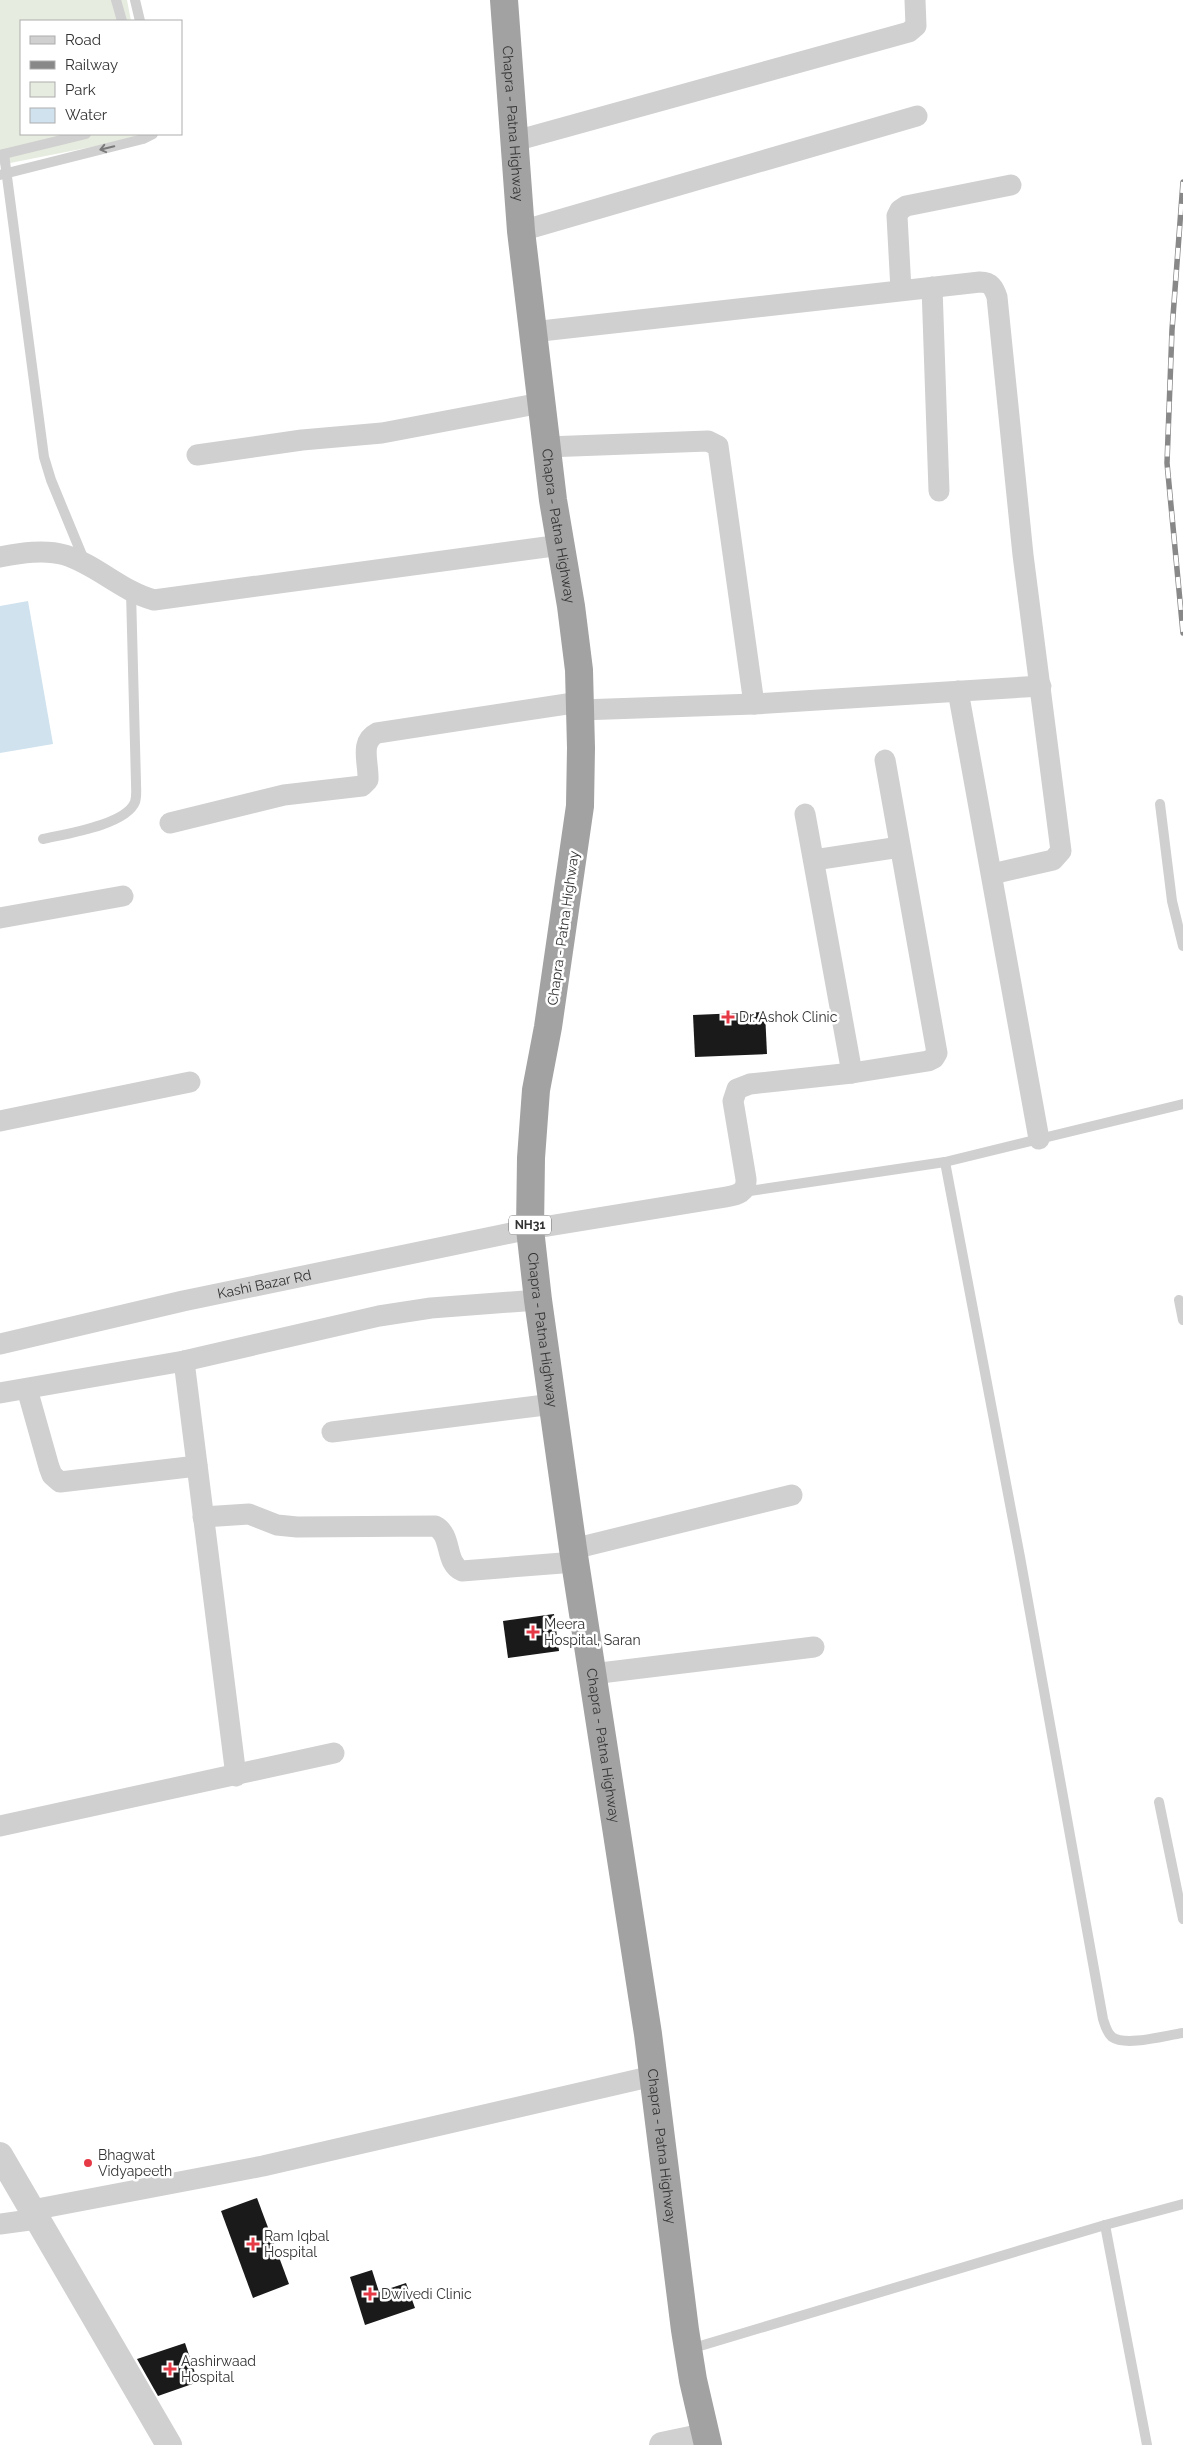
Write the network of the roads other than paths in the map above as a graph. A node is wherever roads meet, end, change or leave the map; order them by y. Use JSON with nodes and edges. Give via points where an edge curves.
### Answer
{"nodes":[{"id":1,"x":116,"y":0,"type":"edge"},
{"id":2,"x":135,"y":0,"type":"edge"},
{"id":3,"x":504,"y":0,"type":"edge"},
{"id":4,"x":915,"y":0,"type":"edge"},
{"id":5,"x":122,"y":20,"type":"edge"},
{"id":6,"x":140,"y":20,"type":"edge"},
{"id":7,"x":917,"y":116,"type":"dead end"},
{"id":8,"x":82,"y":135,"type":"edge"},
{"id":9,"x":151,"y":135,"type":"edge"},
{"id":10,"x":515,"y":141,"type":"junction"},
{"id":11,"x":2,"y":154,"type":"edge"},
{"id":12,"x":3,"y":175,"type":"edge"},
{"id":13,"x":1011,"y":185,"type":"dead end"},
{"id":14,"x":521,"y":232,"type":"junction"},
{"id":15,"x":932,"y":287,"type":"junction"},
{"id":16,"x":901,"y":290,"type":"junction"},
{"id":17,"x":532,"y":332,"type":"junction"},
{"id":18,"x":541,"y":403,"type":"junction"},
{"id":19,"x":546,"y":447,"type":"junction"},
{"id":20,"x":197,"y":454,"type":"dead end"},
{"id":21,"x":938,"y":491,"type":"dead end"},
{"id":22,"x":561,"y":545,"type":"junction"},
{"id":23,"x":0,"y":557,"type":"edge"},
{"id":24,"x":86,"y":564,"type":"junction"},
{"id":25,"x":131,"y":592,"type":"junction"},
{"id":26,"x":1041,"y":686,"type":"junction"},
{"id":27,"x":958,"y":691,"type":"junction"},
{"id":28,"x":754,"y":704,"type":"junction"},
{"id":29,"x":580,"y":706,"type":"junction"},
{"id":30,"x":885,"y":760,"type":"dead end"},
{"id":31,"x":1160,"y":804,"type":"dead end"},
{"id":32,"x":805,"y":814,"type":"dead end"},
{"id":33,"x":170,"y":823,"type":"dead end"},
{"id":34,"x":43,"y":840,"type":"dead end"},
{"id":35,"x":900,"y":848,"type":"junction"},
{"id":36,"x":814,"y":860,"type":"junction"},
{"id":37,"x":992,"y":874,"type":"junction"},
{"id":38,"x":123,"y":896,"type":"dead end"},
{"id":39,"x":0,"y":918,"type":"edge"},
{"id":40,"x":1183,"y":946,"type":"edge"},
{"id":41,"x":852,"y":1073,"type":"junction"},
{"id":42,"x":190,"y":1082,"type":"dead end"},
{"id":43,"x":1183,"y":1104,"type":"edge"},
{"id":44,"x":0,"y":1121,"type":"edge"},
{"id":45,"x":1039,"y":1139,"type":"junction"},
{"id":46,"x":945,"y":1162,"type":"junction"},
{"id":47,"x":743,"y":1192,"type":"junction"},
{"id":48,"x":530,"y":1229,"type":"junction"},
{"id":49,"x":538,"y":1300,"type":"junction"},
{"id":50,"x":1179,"y":1300,"type":"dead end"},
{"id":51,"x":1183,"y":1320,"type":"edge"},
{"id":52,"x":0,"y":1344,"type":"edge"},
{"id":53,"x":184,"y":1361,"type":"junction"},
{"id":54,"x":27,"y":1389,"type":"junction"},
{"id":55,"x":0,"y":1394,"type":"edge"},
{"id":56,"x":553,"y":1404,"type":"junction"},
{"id":57,"x":332,"y":1432,"type":"dead end"},
{"id":58,"x":197,"y":1466,"type":"junction"},
{"id":59,"x":792,"y":1495,"type":"dead end"},
{"id":60,"x":203,"y":1517,"type":"junction"},
{"id":61,"x":574,"y":1556,"type":"junction"},
{"id":62,"x":814,"y":1647,"type":"dead end"},
{"id":63,"x":592,"y":1674,"type":"junction"},
{"id":64,"x":334,"y":1753,"type":"dead end"},
{"id":65,"x":236,"y":1776,"type":"junction"},
{"id":66,"x":1159,"y":1802,"type":"dead end"},
{"id":67,"x":0,"y":1826,"type":"edge"},
{"id":68,"x":1183,"y":1919,"type":"edge"},
{"id":69,"x":1183,"y":2033,"type":"edge"},
{"id":70,"x":653,"y":2076,"type":"junction"},
{"id":71,"x":0,"y":2155,"type":"edge"},
{"id":72,"x":1183,"y":2204,"type":"edge"},
{"id":73,"x":34,"y":2214,"type":"junction"},
{"id":74,"x":0,"y":2224,"type":"edge"},
{"id":75,"x":1105,"y":2225,"type":"junction"},
{"id":76,"x":688,"y":2350,"type":"junction"},
{"id":77,"x":707,"y":2441,"type":"edge"},
{"id":78,"x":169,"y":2445,"type":"edge"},
{"id":79,"x":662,"y":2445,"type":"edge"},
{"id":80,"x":1147,"y":2445,"type":"edge"}],
"edges":[{"from":1,"to":5,"type":"lane"},
{"from":2,"to":6,"type":"lane"},
{"from":3,"to":10,"type":"highway","name":"Chapra - Patna Highway","number":"NH31"},
{"from":4,"to":10,"type":"street","via":[[916,26],[909,32]]},
{"from":7,"to":14,"type":"street"},
{"from":8,"to":11,"type":"lane"},
{"from":9,"to":12,"type":"lane","one_way":true},
{"from":10,"to":14,"type":"highway","name":"Chapra - Patna Highway","number":"NH31"},
{"from":11,"to":12,"type":"lane"},
{"from":12,"to":24,"type":"lane","via":[[44,457]]},
{"from":13,"to":16,"type":"street","via":[[900,210],[897,216]]},
{"from":14,"to":17,"type":"highway","name":"Chapra - Patna Highway","number":"NH31"},
{"from":15,"to":16,"type":"street"},
{"from":15,"to":21,"type":"street"},
{"from":15,"to":26,"type":"street","via":[[986,282],[996,292],[1023,556]]},
{"from":16,"to":17,"type":"street"},
{"from":17,"to":18,"type":"highway","name":"Chapra - Patna Highway","number":"NH31"},
{"from":18,"to":19,"type":"highway","name":"Chapra - Patna Highway","number":"NH31"},
{"from":18,"to":20,"type":"street","via":[[382,433]]},
{"from":19,"to":22,"type":"highway","name":"Chapra - Patna Highway","number":"NH31"},
{"from":19,"to":28,"type":"street","via":[[708,441],[718,446]]},
{"from":22,"to":25,"type":"street","via":[[170,599],[154,600]]},
{"from":22,"to":29,"type":"highway","name":"Chapra - Patna Highway","number":"NH31","via":[[579,670]]},
{"from":23,"to":24,"type":"street","via":[[51,552]]},
{"from":24,"to":25,"type":"street"},
{"from":25,"to":34,"type":"lane","via":[[134,803],[122,816],[110,822]]},
{"from":26,"to":27,"type":"street"},
{"from":26,"to":37,"type":"street","via":[[1061,851],[1053,860]]},
{"from":27,"to":28,"type":"street"},
{"from":27,"to":37,"type":"street"},
{"from":28,"to":29,"type":"street"},
{"from":29,"to":33,"type":"street","via":[[377,733],[367,742],[368,780],[362,786],[284,794]]},
{"from":29,"to":48,"type":"highway","name":"Chapra - Patna Highway","number":"NH31","via":[[580,806],[536,1090]]},
{"from":30,"to":35,"type":"street"},
{"from":31,"to":40,"type":"lane","via":[[1172,901]]},
{"from":32,"to":36,"type":"street"},
{"from":35,"to":36,"type":"street"},
{"from":35,"to":41,"type":"street","via":[[937,1053],[928,1061]]},
{"from":36,"to":41,"type":"street"},
{"from":37,"to":45,"type":"street"},
{"from":38,"to":39,"type":"street"},
{"from":41,"to":47,"type":"street","via":[[750,1084],[737,1089],[732,1101],[746,1179]]},
{"from":42,"to":44,"type":"street"},
{"from":43,"to":45,"type":"lane"},
{"from":45,"to":46,"type":"lane"},
{"from":46,"to":47,"type":"lane"},
{"from":46,"to":69,"type":"lane","via":[[1103,2019],[1112,2036],[1119,2040]]},
{"from":47,"to":48,"type":"street","name":"Kashi Bazar Rd"},
{"from":48,"to":49,"type":"highway","name":"Chapra - Patna Highway","number":"NH31"},
{"from":48,"to":52,"type":"street","name":"Kashi Bazar Rd","via":[[183,1301]]},
{"from":49,"to":53,"type":"street","via":[[431,1308],[379,1316]]},
{"from":49,"to":56,"type":"highway","name":"Chapra - Patna Highway","number":"NH31"},
{"from":50,"to":51,"type":"lane"},
{"from":53,"to":54,"type":"street"},
{"from":53,"to":58,"type":"street"},
{"from":54,"to":55,"type":"street"},
{"from":54,"to":58,"type":"street","via":[[49,1467],[60,1482]]},
{"from":56,"to":57,"type":"street"},
{"from":56,"to":61,"type":"highway","name":"Chapra - Patna Highway","number":"NH31"},
{"from":58,"to":60,"type":"street"},
{"from":59,"to":61,"type":"street"},
{"from":60,"to":61,"type":"street","via":[[249,1514],[277,1525],[297,1527],[435,1526],[444,1534],[455,1566],[462,1571]]},
{"from":60,"to":65,"type":"street"},
{"from":61,"to":63,"type":"highway","name":"Chapra - Patna Highway","number":"NH31"},
{"from":62,"to":63,"type":"street"},
{"from":63,"to":70,"type":"highway","name":"Chapra - Patna Highway","number":"NH31"},
{"from":64,"to":65,"type":"street"},
{"from":65,"to":67,"type":"street"},
{"from":66,"to":68,"type":"lane"},
{"from":70,"to":73,"type":"street","via":[[263,2166]]},
{"from":70,"to":76,"type":"highway","name":"Chapra - Patna Highway","number":"NH31"},
{"from":71,"to":73,"type":"street"},
{"from":72,"to":75,"type":"lane"},
{"from":73,"to":74,"type":"street"},
{"from":73,"to":78,"type":"street"},
{"from":75,"to":76,"type":"lane"},
{"from":75,"to":80,"type":"lane"},
{"from":76,"to":77,"type":"highway","name":"Chapra - Patna Highway","number":"NH31"},
{"from":77,"to":79,"type":"street"}]}
